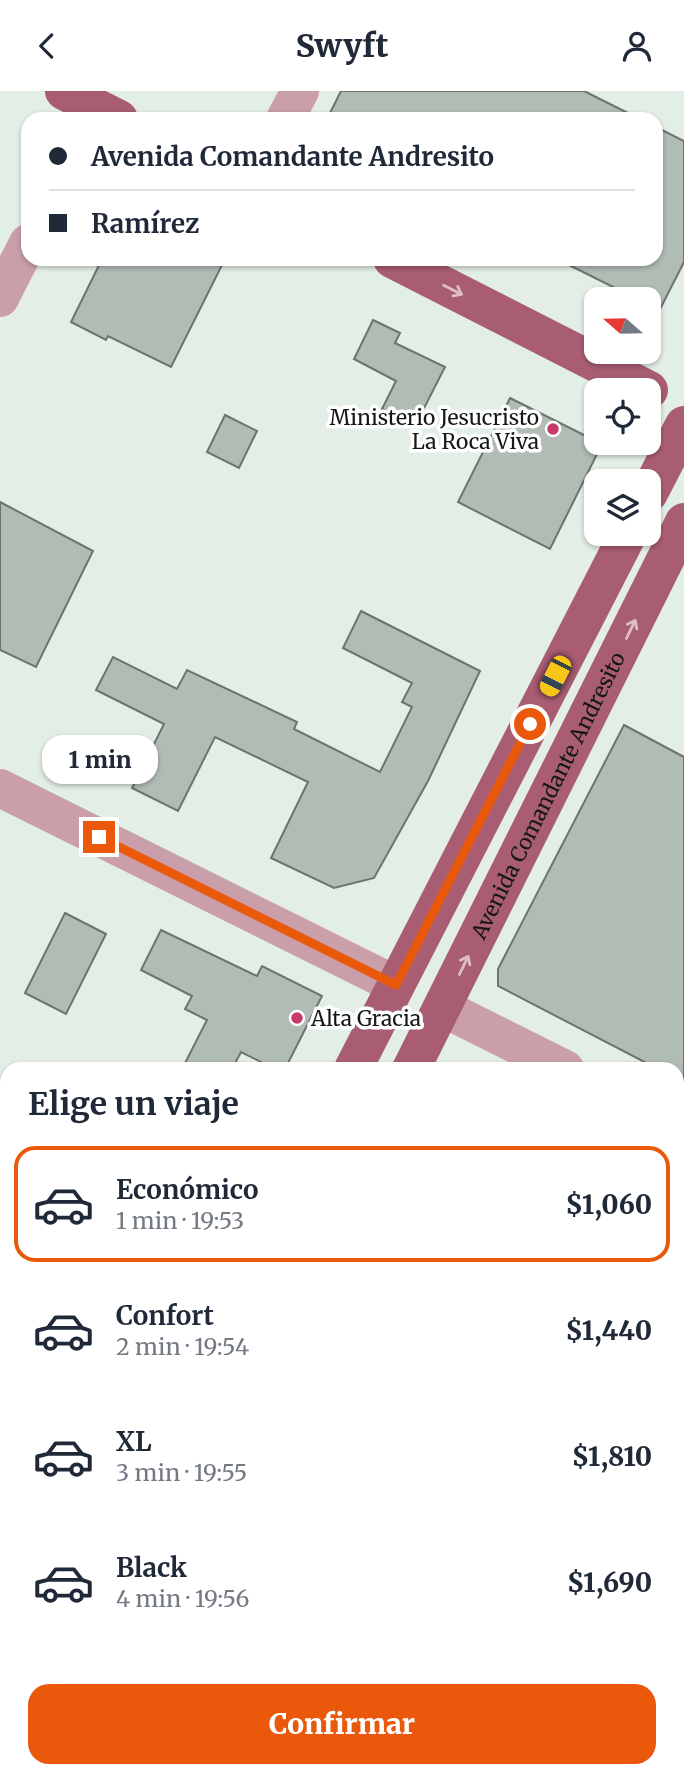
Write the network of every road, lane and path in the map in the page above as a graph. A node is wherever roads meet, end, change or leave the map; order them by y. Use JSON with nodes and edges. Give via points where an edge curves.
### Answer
{"nodes":[{"id":1,"x":64,"y":91,"type":"edge"},
{"id":2,"x":300,"y":91,"type":"edge"},
{"id":3,"x":98,"y":112,"type":"edge"},
{"id":4,"x":289,"y":112,"type":"edge"},
{"id":5,"x":21,"y":257,"type":"edge"},
{"id":6,"x":406,"y":266,"type":"edge"},
{"id":7,"x":0,"y":298,"type":"edge"},
{"id":8,"x":625,"y":378,"type":"edge"},
{"id":9,"x":661,"y":397,"type":"edge"},
{"id":10,"x":684,"y":409,"type":"edge"},
{"id":11,"x":684,"y":425,"type":"edge"},
{"id":12,"x":661,"y":470,"type":"edge"},
{"id":13,"x":684,"y":522,"type":"edge"},
{"id":14,"x":622,"y":546,"type":"edge"},
{"id":15,"x":0,"y":788,"type":"edge"},
{"id":16,"x":396,"y":985,"type":"junction"},
{"id":17,"x":443,"y":1008,"type":"junction"},
{"id":18,"x":358,"y":1062,"type":"edge"},
{"id":19,"x":415,"y":1062,"type":"edge"},
{"id":20,"x":551,"y":1062,"type":"edge"}],
"edges":[{"from":1,"to":3,"type":"main road"},
{"from":2,"to":4,"type":"street"},
{"from":5,"to":7,"type":"street"},
{"from":6,"to":8,"type":"main road","one_way":true},
{"from":9,"to":10,"type":"main road"},
{"from":11,"to":12,"type":"main road"},
{"from":17,"to":13,"type":"main road","name":"Avenida Comandante Andresito","one_way":true},
{"from":14,"to":16,"type":"main road"},
{"from":15,"to":16,"type":"street"},
{"from":16,"to":18,"type":"main road"},
{"from":17,"to":19,"type":"main road","name":"Avenida Comandante Andresito"},
{"from":17,"to":20,"type":"street"}]}
